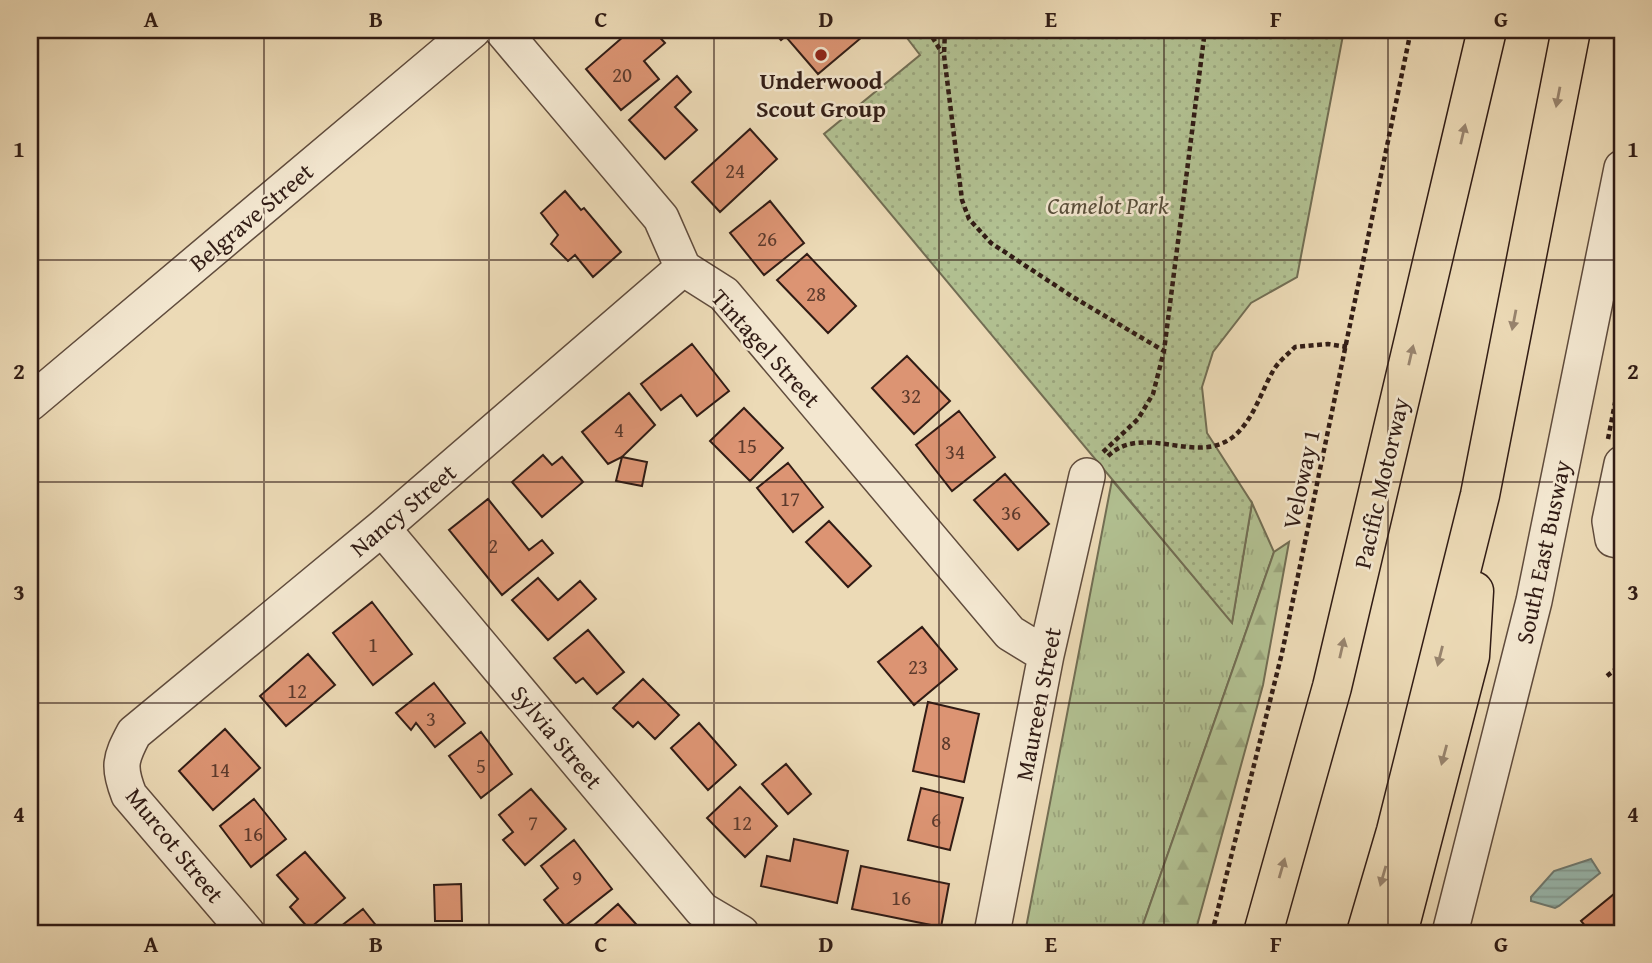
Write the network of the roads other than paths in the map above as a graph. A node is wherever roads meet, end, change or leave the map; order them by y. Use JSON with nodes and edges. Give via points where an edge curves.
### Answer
{"nodes":[{"id":1,"x":473,"y":30,"type":"edge"},
{"id":2,"x":502,"y":30,"type":"edge"},
{"id":3,"x":1487,"y":30,"type":"edge"},
{"id":4,"x":1571,"y":30,"type":"edge"},
{"id":5,"x":1622,"y":167,"type":"edge"},
{"id":6,"x":683,"y":268,"type":"junction"},
{"id":7,"x":30,"y":403,"type":"edge"},
{"id":8,"x":1622,"y":464,"type":"edge"},
{"id":9,"x":1087,"y":476,"type":"road end"},
{"id":10,"x":1480,"y":495,"type":"junction"},
{"id":11,"x":382,"y":528,"type":"junction"},
{"id":12,"x":1622,"y":541,"type":"edge"},
{"id":13,"x":1046,"y":655,"type":"junction"},
{"id":14,"x":124,"y":751,"type":"joint"},
{"id":15,"x":231,"y":928,"type":"edge"},
{"id":16,"x":741,"y":933,"type":"edge"},
{"id":17,"x":992,"y":933,"type":"edge"},
{"id":18,"x":1263,"y":933,"type":"edge"},
{"id":19,"x":1366,"y":933,"type":"edge"},
{"id":20,"x":1398,"y":933,"type":"edge"},
{"id":21,"x":1450,"y":933,"type":"edge"}],
"edges":[{"from":1,"to":7,"type":"street","name":"Belgrave Street"},
{"from":2,"to":6,"type":"street","via":[[661,218]]},
{"from":18,"to":3,"type":"highway","name":"Pacific Motorway","one_way":true,"via":[[1332,687]]},
{"from":4,"to":10,"type":"highway","one_way":true},
{"from":5,"to":21,"type":"street","name":"South East Busway","via":[[1534,601]]},
{"from":6,"to":11,"type":"street","name":"Nancy Street"},
{"from":6,"to":13,"type":"street","name":"Tintagel Street","via":[[724,294],[1010,633]]},
{"from":8,"to":12,"type":"street","via":[[1610,521],[1613,539]]},
{"from":9,"to":13,"type":"street","name":"Maureen Street"},
{"from":10,"to":19,"type":"highway","one_way":true},
{"from":10,"to":20,"type":"highway","one_way":true,"via":[[1470,656]]},
{"from":11,"to":14,"type":"street","name":"Nancy Street","via":[[152,717],[134,733]]},
{"from":11,"to":16,"type":"street","name":"Sylvia Street","via":[[702,910]]},
{"from":13,"to":17,"type":"street","name":"Maureen Street"},
{"from":14,"to":15,"type":"street","name":"Murcot Street","via":[[120,772],[129,795]]}]}
